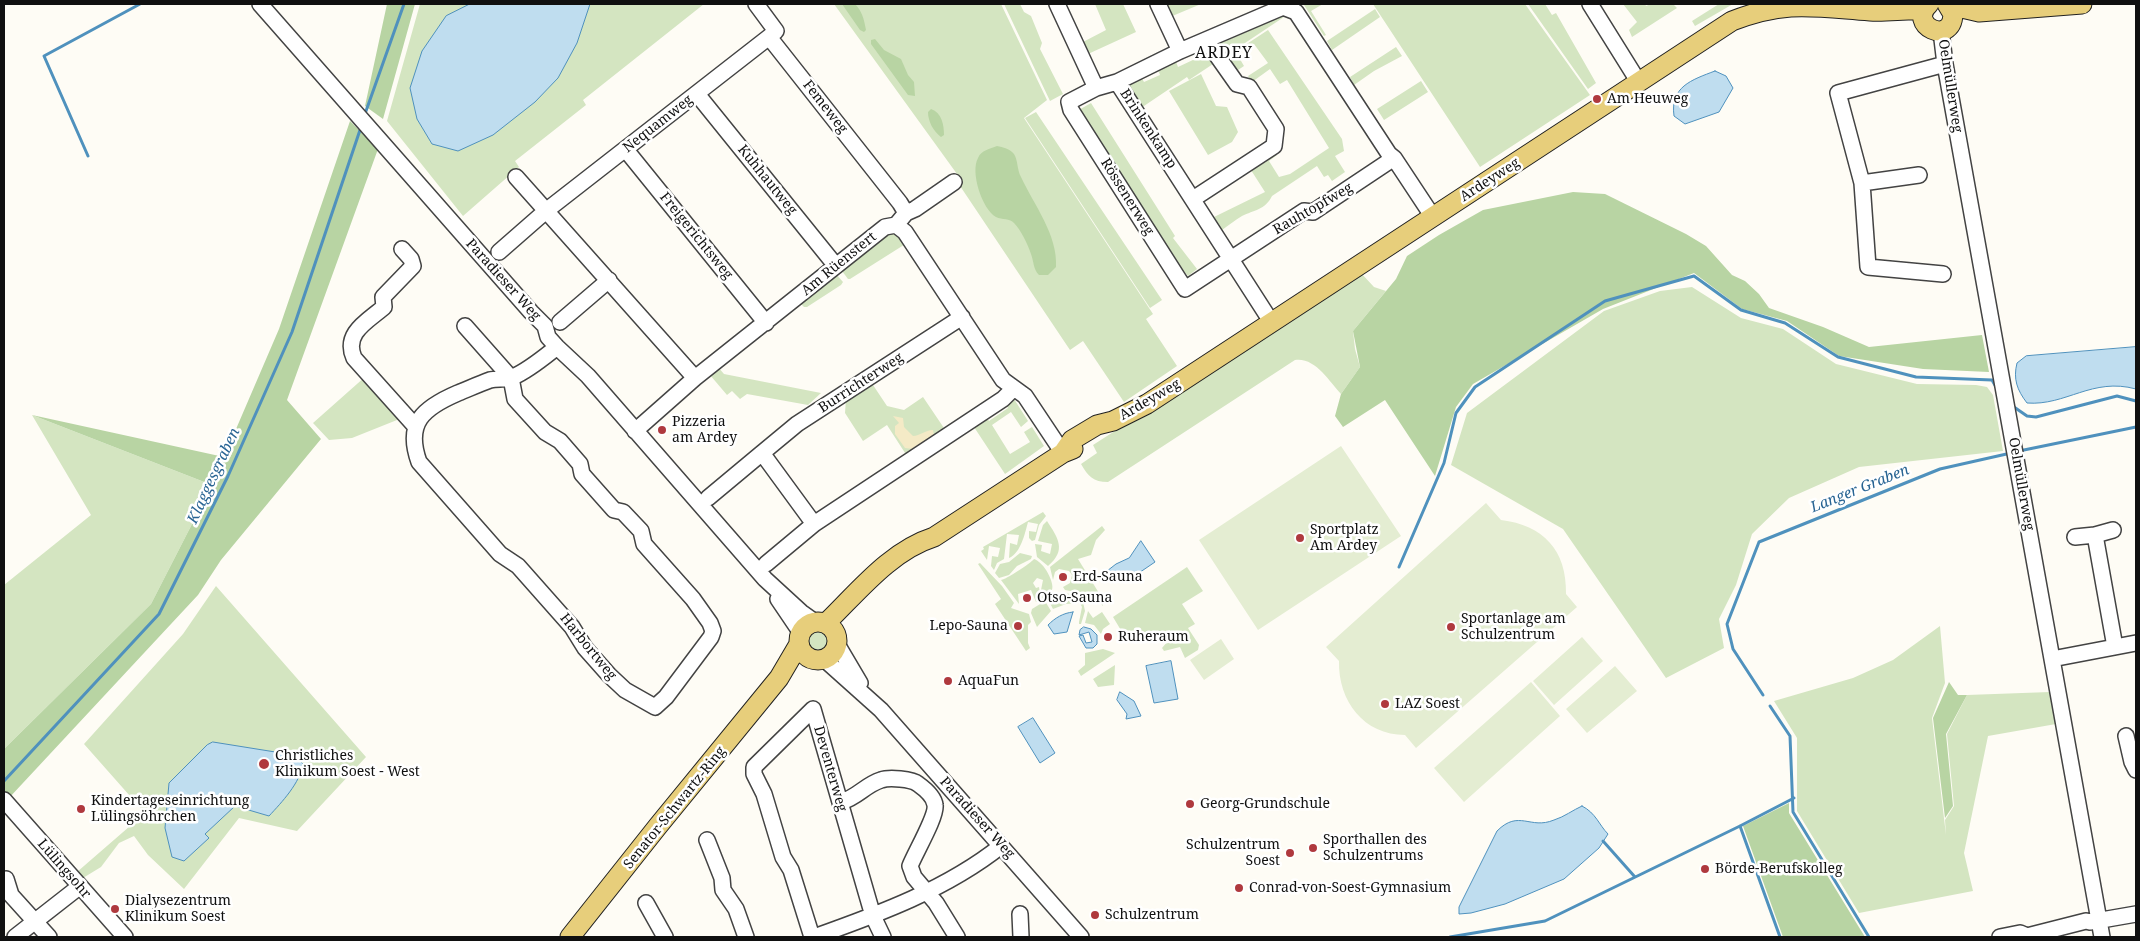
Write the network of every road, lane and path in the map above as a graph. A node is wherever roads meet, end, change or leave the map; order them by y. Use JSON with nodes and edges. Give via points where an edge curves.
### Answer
{"nodes":[{"id":1,"x":260,"y":4,"type":"edge"},
{"id":2,"x":756,"y":4,"type":"edge"},
{"id":3,"x":1057,"y":4,"type":"edge"},
{"id":4,"x":1158,"y":4,"type":"edge"},
{"id":5,"x":1590,"y":4,"type":"edge"},
{"id":6,"x":1793,"y":4,"type":"edge"},
{"id":7,"x":2082,"y":4,"type":"edge"},
{"id":8,"x":1259,"y":10,"type":"edge"},
{"id":9,"x":1938,"y":14,"type":"edge"},
{"id":10,"x":768,"y":37,"type":"junction"},
{"id":11,"x":1206,"y":40,"type":"junction"},
{"id":12,"x":1180,"y":52,"type":"junction"},
{"id":13,"x":1945,"y":64,"type":"junction"},
{"id":14,"x":1638,"y":81,"type":"junction"},
{"id":15,"x":1117,"y":82,"type":"junction"},
{"id":16,"x":1096,"y":88,"type":"junction"},
{"id":17,"x":697,"y":94,"type":"junction"},
{"id":18,"x":626,"y":150,"type":"junction"},
{"id":19,"x":1394,"y":158,"type":"junction"},
{"id":20,"x":1919,"y":175,"type":"dead end"},
{"id":21,"x":516,"y":177,"type":"dead end"},
{"id":22,"x":954,"y":182,"type":"dead end"},
{"id":23,"x":1862,"y":183,"type":"junction"},
{"id":24,"x":1193,"y":199,"type":"junction"},
{"id":25,"x":546,"y":210,"type":"junction"},
{"id":26,"x":906,"y":213,"type":"junction"},
{"id":27,"x":1433,"y":217,"type":"junction"},
{"id":28,"x":896,"y":225,"type":"junction"},
{"id":29,"x":402,"y":248,"type":"dead end"},
{"id":30,"x":499,"y":252,"type":"dead end"},
{"id":31,"x":1231,"y":260,"type":"junction"},
{"id":32,"x":836,"y":266,"type":"junction"},
{"id":33,"x":1943,"y":274,"type":"dead end"},
{"id":34,"x":609,"y":280,"type":"junction"},
{"id":35,"x":962,"y":317,"type":"junction"},
{"id":36,"x":560,"y":322,"type":"dead end"},
{"id":37,"x":766,"y":323,"type":"junction"},
{"id":38,"x":1272,"y":323,"type":"junction"},
{"id":39,"x":466,"y":326,"type":"dead end"},
{"id":40,"x":557,"y":347,"type":"junction"},
{"id":41,"x":511,"y":378,"type":"junction"},
{"id":42,"x":695,"y":378,"type":"junction"},
{"id":43,"x":1014,"y":388,"type":"junction"},
{"id":44,"x":415,"y":426,"type":"junction"},
{"id":45,"x":635,"y":431,"type":"junction"},
{"id":46,"x":762,"y":453,"type":"junction"},
{"id":47,"x":1063,"y":453,"type":"junction"},
{"id":48,"x":708,"y":498,"type":"dead end"},
{"id":49,"x":814,"y":524,"type":"junction"},
{"id":50,"x":2114,"y":530,"type":"dead end"},
{"id":51,"x":2095,"y":535,"type":"junction"},
{"id":52,"x":2075,"y":537,"type":"dead end"},
{"id":53,"x":765,"y":572,"type":"junction"},
{"id":54,"x":819,"y":633,"type":"junction"},
{"id":55,"x":2136,"y":643,"type":"edge"},
{"id":56,"x":2115,"y":647,"type":"junction"},
{"id":57,"x":819,"y":659,"type":"junction"},
{"id":58,"x":2052,"y":659,"type":"junction"},
{"id":59,"x":779,"y":678,"type":"junction"},
{"id":60,"x":871,"y":699,"type":"junction"},
{"id":61,"x":2126,"y":736,"type":"dead end"},
{"id":62,"x":2136,"y":770,"type":"edge"},
{"id":63,"x":4,"y":800,"type":"edge"},
{"id":64,"x":841,"y":802,"type":"junction"},
{"id":65,"x":707,"y":840,"type":"dead end"},
{"id":66,"x":1002,"y":846,"type":"junction"},
{"id":67,"x":6,"y":879,"type":"dead end"},
{"id":68,"x":79,"y":887,"type":"junction"},
{"id":69,"x":926,"y":891,"type":"junction"},
{"id":70,"x":646,"y":903,"type":"dead end"},
{"id":71,"x":1020,"y":914,"type":"dead end"},
{"id":72,"x":2136,"y":914,"type":"edge"},
{"id":73,"x":873,"y":916,"type":"junction"},
{"id":74,"x":2099,"y":920,"type":"junction"},
{"id":75,"x":35,"y":922,"type":"junction"},
{"id":76,"x":15,"y":937,"type":"edge"},
{"id":77,"x":49,"y":937,"type":"edge"},
{"id":78,"x":125,"y":937,"type":"edge"},
{"id":79,"x":570,"y":937,"type":"edge"},
{"id":80,"x":664,"y":937,"type":"edge"},
{"id":81,"x":746,"y":937,"type":"edge"},
{"id":82,"x":813,"y":937,"type":"edge"},
{"id":83,"x":883,"y":937,"type":"edge"},
{"id":84,"x":957,"y":937,"type":"edge"},
{"id":85,"x":1021,"y":937,"type":"edge"},
{"id":86,"x":1081,"y":937,"type":"edge"},
{"id":87,"x":2000,"y":937,"type":"edge"},
{"id":88,"x":2102,"y":937,"type":"edge"}],
"edges":[{"from":1,"to":40,"type":"street","name":"Paradieser Weg","via":[[541,322]]},
{"from":2,"to":10,"type":"street","via":[[776,31]]},
{"from":3,"to":16,"type":"street"},
{"from":4,"to":12,"type":"street"},
{"from":5,"to":14,"type":"street"},
{"from":6,"to":9,"type":"main road","name":"Ardeyweg"},
{"from":6,"to":14,"type":"main road","name":"Ardeyweg","via":[[1769,8],[1732,21]]},
{"from":7,"to":9,"type":"main road","name":"Ardeyweg"},
{"from":8,"to":11,"type":"street","name":"Brinkenkamp"},
{"from":8,"to":19,"type":"street","name":"Brinkenkamp","via":[[1283,7],[1296,12]]},
{"from":9,"to":13,"type":"street","name":"Oelmüllerweg"},
{"from":10,"to":17,"type":"street","name":"Nequamweg"},
{"from":10,"to":26,"type":"street","name":"Femeweg"},
{"from":11,"to":12,"type":"street","name":"Brinkenkamp"},
{"from":11,"to":24,"type":"street","via":[[1237,84],[1248,87],[1276,129],[1274,146]]},
{"from":12,"to":15,"type":"street","name":"Brinkenkamp"},
{"from":13,"to":23,"type":"street","via":[[1838,93]]},
{"from":13,"to":58,"type":"street","name":"Oelmüllerweg"},
{"from":14,"to":27,"type":"main road","name":"Ardeyweg"},
{"from":15,"to":16,"type":"street","name":"Rössenerweg"},
{"from":15,"to":24,"type":"street","name":"Brinkenkamp"},
{"from":16,"to":31,"type":"street","name":"Rössenerweg","via":[[1069,102],[1072,110],[1185,289]]},
{"from":17,"to":18,"type":"street","name":"Nequamweg"},
{"from":17,"to":32,"type":"street","name":"Kuhhautweg"},
{"from":18,"to":25,"type":"street","name":"Nequamweg"},
{"from":18,"to":37,"type":"street","name":"Freigerichtsweg"},
{"from":19,"to":27,"type":"street","name":"Brinkenkamp"},
{"from":19,"to":31,"type":"street","name":"Rauhtopfweg","via":[[1313,212],[1304,211]]},
{"from":20,"to":23,"type":"street"},
{"from":21,"to":25,"type":"street"},
{"from":22,"to":26,"type":"street"},
{"from":23,"to":33,"type":"street","via":[[1868,267]]},
{"from":24,"to":31,"type":"street","name":"Brinkenkamp"},
{"from":25,"to":30,"type":"street","name":"Nequamweg"},
{"from":25,"to":34,"type":"street"},
{"from":26,"to":28,"type":"street"},
{"from":27,"to":38,"type":"main road","name":"Ardeyweg"},
{"from":28,"to":32,"type":"street","name":"Am Rüenstert","via":[[885,227]]},
{"from":28,"to":35,"type":"street","via":[[905,232]]},
{"from":29,"to":44,"type":"street","via":[[413,266],[383,297],[384,307],[354,333],[350,349],[354,358]]},
{"from":31,"to":38,"type":"street","name":"Brinkenkamp"},
{"from":32,"to":37,"type":"street","name":"Am Rüenstert"},
{"from":34,"to":36,"type":"street"},
{"from":34,"to":42,"type":"street"},
{"from":35,"to":43,"type":"street","via":[[1003,380]]},
{"from":35,"to":46,"type":"street","name":"Burrichterweg","via":[[797,424]]},
{"from":37,"to":42,"type":"street","name":"Am Rüenstert"},
{"from":38,"to":47,"type":"main road","name":"Ardeyweg","via":[[1147,404],[1077,437]]},
{"from":39,"to":41,"type":"street","name":"Harbortweg"},
{"from":40,"to":41,"type":"street"},
{"from":40,"to":45,"type":"street","name":"Paradieser Weg","via":[[578,365]]},
{"from":41,"to":44,"type":"street","via":[[489,381],[440,401],[426,410]]},
{"from":41,"to":44,"type":"street","name":"Harbortweg","via":[[515,399],[545,432],[560,441],[580,464],[582,474],[614,510],[623,512],[641,532],[644,544],[710,623],[711,637],[666,698],[655,706],[625,690],[609,675],[518,566],[500,554],[419,462],[413,437]]},
{"from":42,"to":45,"type":"street","name":"Am Rüenstert"},
{"from":43,"to":47,"type":"street","via":[[1025,396]]},
{"from":43,"to":49,"type":"street","via":[[1003,399]]},
{"from":45,"to":53,"type":"street","name":"Paradieser Weg"},
{"from":46,"to":48,"type":"street","name":"Burrichterweg"},
{"from":46,"to":49,"type":"street"},
{"from":47,"to":54,"type":"main road","name":"Ardeyweg","via":[[934,537],[896,556]]},
{"from":49,"to":53,"type":"street"},
{"from":50,"to":51,"type":"street"},
{"from":51,"to":52,"type":"street"},
{"from":51,"to":56,"type":"street"},
{"from":53,"to":54,"type":"street","name":"Paradieser Weg"},
{"from":54,"to":57,"type":"main road","via":[[831,655]]},
{"from":54,"to":57,"type":"main road","name":"Paradieser Weg","via":[[804,653]]},
{"from":54,"to":59,"type":"main road","name":"Senator-Schwartz-Ring"},
{"from":54,"to":60,"type":"street","name":"Paradieser Weg"},
{"from":55,"to":56,"type":"street"},
{"from":56,"to":58,"type":"street"},
{"from":57,"to":59,"type":"main road","name":"Senator-Schwartz-Ring"},
{"from":57,"to":60,"type":"street","name":"Paradieser Weg"},
{"from":58,"to":74,"type":"street","name":"Oelmüllerweg"},
{"from":59,"to":79,"type":"main road","name":"Senator-Schwartz-Ring"},
{"from":60,"to":66,"type":"street","name":"Paradieser Weg"},
{"from":61,"to":62,"type":"street"},
{"from":63,"to":68,"type":"street","name":"Lülingsohr"},
{"from":64,"to":69,"type":"street","via":[[852,799],[884,778],[915,782],[926,791],[934,802],[935,813],[910,866],[914,877]]},
{"from":64,"to":73,"type":"street","name":"Deventerweg"},
{"from":64,"to":82,"type":"street","name":"Deventerweg","via":[[812,709],[754,767],[754,774],[764,794]]},
{"from":65,"to":81,"type":"street","via":[[722,878],[723,890],[736,909]]},
{"from":66,"to":69,"type":"street"},
{"from":66,"to":86,"type":"street","name":"Paradieser Weg"},
{"from":67,"to":75,"type":"street","via":[[11,895]]},
{"from":68,"to":75,"type":"street"},
{"from":68,"to":78,"type":"street","name":"Lülingsohr"},
{"from":69,"to":73,"type":"street"},
{"from":69,"to":84,"type":"street"},
{"from":70,"to":80,"type":"street"},
{"from":71,"to":85,"type":"street"},
{"from":72,"to":74,"type":"street"},
{"from":73,"to":82,"type":"street"},
{"from":73,"to":83,"type":"street","name":"Deventerweg"},
{"from":74,"to":87,"type":"street","via":[[2027,936]]},
{"from":74,"to":88,"type":"street","name":"Oelmüllerweg"},
{"from":75,"to":76,"type":"street"},
{"from":75,"to":77,"type":"street"}]}
